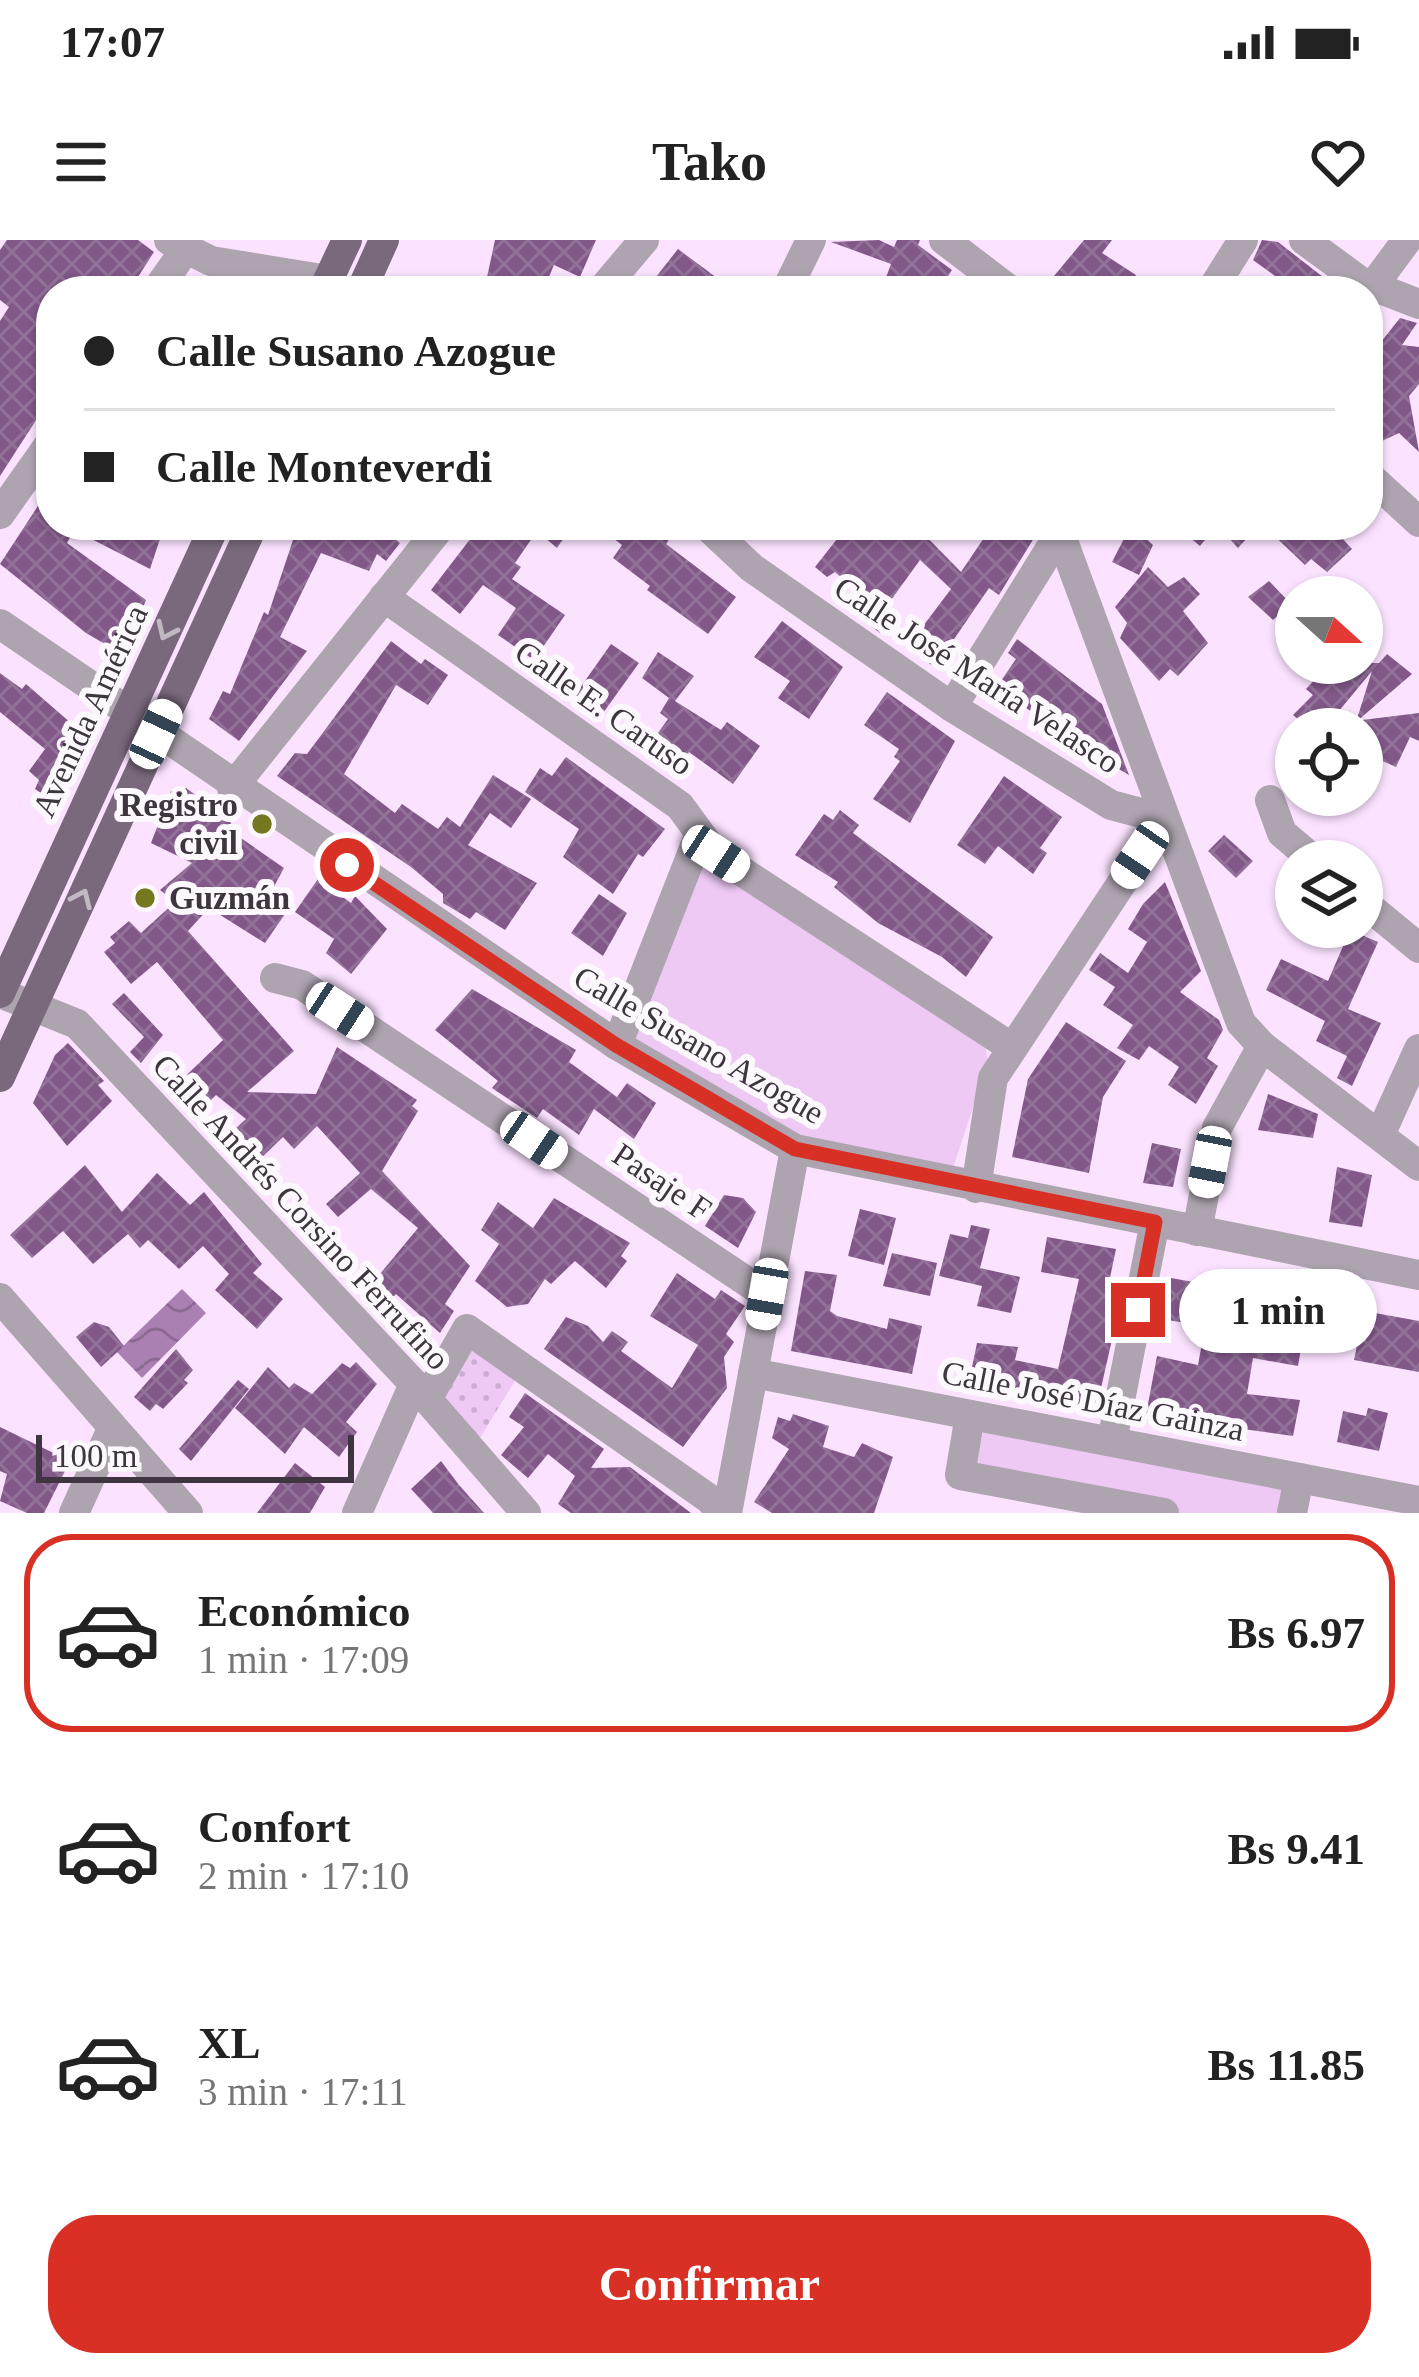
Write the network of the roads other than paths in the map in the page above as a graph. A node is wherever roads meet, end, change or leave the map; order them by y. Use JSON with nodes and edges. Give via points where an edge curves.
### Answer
{"nodes":[{"id":1,"x":346,"y":240,"type":"edge"},
{"id":2,"x":384,"y":240,"type":"edge"},
{"id":3,"x":644,"y":240,"type":"edge"},
{"id":4,"x":811,"y":240,"type":"edge"},
{"id":5,"x":944,"y":240,"type":"edge"},
{"id":6,"x":1244,"y":240,"type":"edge"},
{"id":7,"x":1304,"y":240,"type":"edge"},
{"id":8,"x":1406,"y":240,"type":"edge"},
{"id":9,"x":177,"y":245,"type":"edge"},
{"id":10,"x":163,"y":276,"type":"edge"},
{"id":11,"x":280,"y":276,"type":"edge"},
{"id":12,"x":330,"y":276,"type":"edge"},
{"id":13,"x":370,"y":276,"type":"edge"},
{"id":14,"x":614,"y":276,"type":"edge"},
{"id":15,"x":793,"y":276,"type":"edge"},
{"id":16,"x":991,"y":276,"type":"edge"},
{"id":17,"x":1220,"y":276,"type":"edge"},
{"id":18,"x":1358,"y":276,"type":"edge"},
{"id":19,"x":1380,"y":276,"type":"edge"},
{"id":20,"x":1383,"y":290,"type":"edge"},
{"id":21,"x":1419,"y":304,"type":"edge"},
{"id":22,"x":36,"y":463,"type":"edge"},
{"id":23,"x":1383,"y":489,"type":"edge"},
{"id":24,"x":0,"y":514,"type":"edge"},
{"id":25,"x":1419,"y":522,"type":"edge"},
{"id":26,"x":208,"y":540,"type":"edge"},
{"id":27,"x":246,"y":540,"type":"edge"},
{"id":28,"x":430,"y":540,"type":"edge"},
{"id":29,"x":722,"y":540,"type":"edge"},
{"id":30,"x":1056,"y":540,"type":"edge"},
{"id":31,"x":1067,"y":540,"type":"edge"},
{"id":32,"x":384,"y":596,"type":"junction"},
{"id":33,"x":0,"y":624,"type":"edge"},
{"id":34,"x":952,"y":707,"type":"junction"},
{"id":35,"x":128,"y":714,"type":"junction"},
{"id":36,"x":156,"y":734,"type":"junction"},
{"id":37,"x":232,"y":788,"type":"junction"},
{"id":38,"x":1270,"y":800,"type":"dead end"},
{"id":39,"x":1164,"y":819,"type":"junction"},
{"id":40,"x":699,"y":836,"type":"junction"},
{"id":41,"x":1290,"y":840,"type":"edge"},
{"id":42,"x":1383,"y":918,"type":"edge"},
{"id":43,"x":1419,"y":948,"type":"edge"},
{"id":44,"x":275,"y":978,"type":"dead end"},
{"id":45,"x":0,"y":993,"type":"edge"},
{"id":46,"x":34,"y":1005,"type":"junction"},
{"id":47,"x":616,"y":1045,"type":"junction"},
{"id":48,"x":1262,"y":1046,"type":"junction"},
{"id":49,"x":1011,"y":1047,"type":"junction"},
{"id":50,"x":1419,"y":1049,"type":"edge"},
{"id":51,"x":0,"y":1077,"type":"edge"},
{"id":52,"x":1380,"y":1135,"type":"junction"},
{"id":53,"x":795,"y":1149,"type":"junction"},
{"id":54,"x":1419,"y":1166,"type":"edge"},
{"id":55,"x":976,"y":1188,"type":"junction"},
{"id":56,"x":1155,"y":1222,"type":"junction"},
{"id":57,"x":1197,"y":1231,"type":"junction"},
{"id":58,"x":1419,"y":1275,"type":"edge"},
{"id":59,"x":767,"y":1294,"type":"junction"},
{"id":60,"x":0,"y":1298,"type":"edge"},
{"id":61,"x":753,"y":1373,"type":"junction"},
{"id":62,"x":420,"y":1392,"type":"junction"},
{"id":63,"x":970,"y":1414,"type":"junction"},
{"id":64,"x":112,"y":1429,"type":"junction"},
{"id":65,"x":1112,"y":1441,"type":"junction"},
{"id":66,"x":1299,"y":1478,"type":"junction"},
{"id":67,"x":1419,"y":1501,"type":"edge"},
{"id":68,"x":74,"y":1513,"type":"edge"},
{"id":69,"x":188,"y":1513,"type":"edge"},
{"id":70,"x":357,"y":1513,"type":"edge"},
{"id":71,"x":526,"y":1513,"type":"edge"},
{"id":72,"x":724,"y":1513,"type":"edge"},
{"id":73,"x":1164,"y":1513,"type":"edge"},
{"id":74,"x":1292,"y":1513,"type":"edge"}],
"edges":[{"from":1,"to":12,"type":"main road"},
{"from":2,"to":13,"type":"main road"},
{"from":3,"to":14,"type":"street"},
{"from":4,"to":15,"type":"street"},
{"from":5,"to":16,"type":"street"},
{"from":6,"to":17,"type":"street"},
{"from":7,"to":18,"type":"street"},
{"from":8,"to":19,"type":"street"},
{"from":9,"to":10,"type":"street"},
{"from":9,"to":11,"type":"street"},
{"from":20,"to":21,"type":"street"},
{"from":22,"to":24,"type":"street"},
{"from":23,"to":25,"type":"street"},
{"from":26,"to":35,"type":"main road","name":"Avenida América","one_way":true},
{"from":27,"to":36,"type":"main road"},
{"from":28,"to":32,"type":"street"},
{"from":29,"to":34,"type":"street","name":"Calle José María Velasco"},
{"from":30,"to":34,"type":"street"},
{"from":31,"to":39,"type":"street","name":"Calle José María Velasco"},
{"from":32,"to":37,"type":"street"},
{"from":32,"to":40,"type":"street","name":"Calle E. Caruso","via":[[680,806]]},
{"from":33,"to":35,"type":"street","name":"Calle Susano Azogue"},
{"from":34,"to":39,"type":"street","name":"Calle José María Velasco","via":[[1111,806]]},
{"from":35,"to":36,"type":"street","name":"Calle Susano Azogue"},
{"from":35,"to":45,"type":"main road","name":"Avenida América"},
{"from":36,"to":37,"type":"street","name":"Calle Susano Azogue"},
{"from":46,"to":36,"type":"main road","one_way":true},
{"from":37,"to":47,"type":"street","name":"Calle Susano Azogue"},
{"from":38,"to":41,"type":"street"},
{"from":39,"to":48,"type":"street","name":"Calle José María Velasco","via":[[1241,1023]]},
{"from":39,"to":49,"type":"street"},
{"from":40,"to":47,"type":"street"},
{"from":40,"to":49,"type":"street","name":"Calle E. Caruso"},
{"from":42,"to":43,"type":"street"},
{"from":44,"to":59,"type":"street","name":"Pasaje F","via":[[302,986]]},
{"from":45,"to":46,"type":"street","name":"Calle Andrés Corsino Ferrufino"},
{"from":46,"to":51,"type":"main road"},
{"from":46,"to":62,"type":"street","name":"Calle Andrés Corsino Ferrufino","via":[[77,1024]]},
{"from":47,"to":53,"type":"street","name":"Calle Susano Azogue"},
{"from":48,"to":52,"type":"street","name":"Calle José María Velasco"},
{"from":48,"to":57,"type":"street","via":[[1217,1128]]},
{"from":49,"to":55,"type":"street","via":[[993,1078]]},
{"from":50,"to":52,"type":"street"},
{"from":52,"to":54,"type":"street","name":"Calle José María Velasco"},
{"from":53,"to":55,"type":"street","name":"Calle Susano Azogue"},
{"from":53,"to":59,"type":"street"},
{"from":55,"to":56,"type":"street","name":"Calle Susano Azogue"},
{"from":56,"to":57,"type":"street","name":"Calle Susano Azogue"},
{"from":56,"to":65,"type":"street"},
{"from":57,"to":58,"type":"street","name":"Calle Susano Azogue"},
{"from":59,"to":61,"type":"street"},
{"from":60,"to":64,"type":"street"},
{"from":61,"to":63,"type":"street","name":"Calle José Díaz Gainza"},
{"from":61,"to":72,"type":"street"},
{"from":62,"to":70,"type":"street"},
{"from":62,"to":71,"type":"street","name":"Calle Andrés Corsino Ferrufino"},
{"from":62,"to":72,"type":"street","via":[[467,1329]]},
{"from":63,"to":65,"type":"street","name":"Calle José Díaz Gainza"},
{"from":63,"to":73,"type":"street","via":[[960,1475]]},
{"from":64,"to":68,"type":"street"},
{"from":64,"to":69,"type":"street"},
{"from":65,"to":66,"type":"street","name":"Calle José Díaz Gainza"},
{"from":66,"to":67,"type":"street","name":"Calle José Díaz Gainza"},
{"from":66,"to":74,"type":"street"}]}
